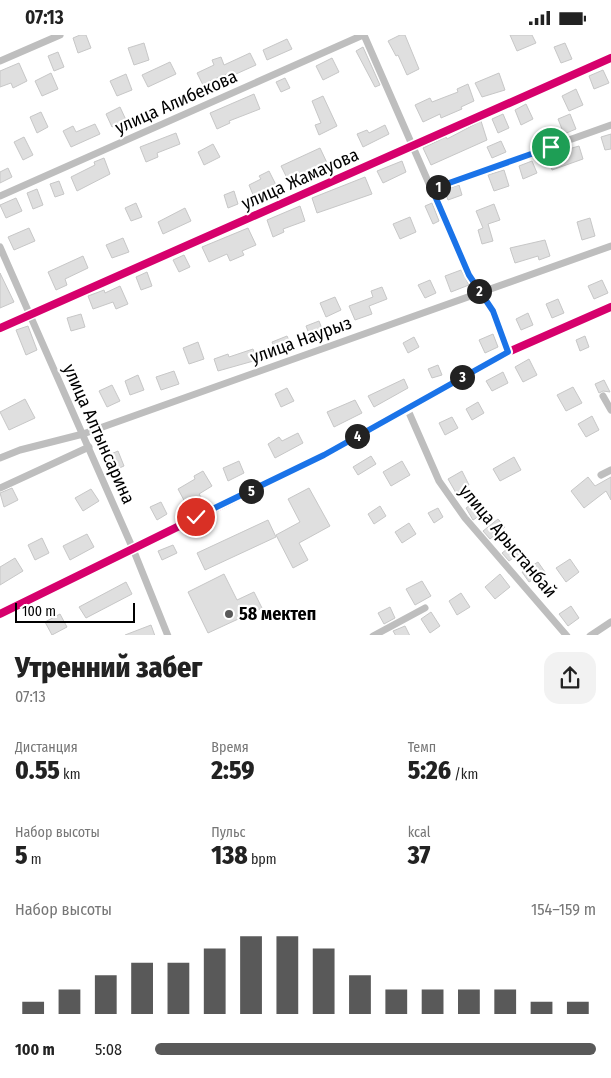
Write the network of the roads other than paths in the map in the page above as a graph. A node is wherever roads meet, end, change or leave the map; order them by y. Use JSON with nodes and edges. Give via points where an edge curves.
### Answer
{"nodes":[{"id":1,"x":60,"y":35,"type":"edge"},
{"id":2,"x":364,"y":35,"type":"edge"},
{"id":3,"x":611,"y":58,"type":"edge"},
{"id":4,"x":0,"y":61,"type":"edge"},
{"id":5,"x":611,"y":125,"type":"edge"},
{"id":6,"x":412,"y":146,"type":"junction"},
{"id":7,"x":432,"y":189,"type":"junction"},
{"id":8,"x":0,"y":197,"type":"edge"},
{"id":9,"x":611,"y":246,"type":"edge"},
{"id":10,"x":0,"y":247,"type":"edge"},
{"id":11,"x":480,"y":292,"type":"junction"},
{"id":12,"x":611,"y":307,"type":"edge"},
{"id":13,"x":29,"y":315,"type":"junction"},
{"id":14,"x":0,"y":327,"type":"edge"},
{"id":15,"x":508,"y":352,"type":"junction"},
{"id":16,"x":603,"y":396,"type":"dead end"},
{"id":17,"x":407,"y":408,"type":"junction"},
{"id":18,"x":611,"y":411,"type":"edge"},
{"id":19,"x":83,"y":434,"type":"junction"},
{"id":20,"x":89,"y":447,"type":"junction"},
{"id":21,"x":0,"y":458,"type":"edge"},
{"id":22,"x":611,"y":470,"type":"edge"},
{"id":23,"x":601,"y":475,"type":"dead end"},
{"id":24,"x":0,"y":488,"type":"edge"},
{"id":25,"x":133,"y":549,"type":"junction"},
{"id":26,"x":425,"y":608,"type":"dead end"},
{"id":27,"x":0,"y":614,"type":"edge"},
{"id":28,"x":611,"y":622,"type":"edge"},
{"id":29,"x":168,"y":635,"type":"edge"},
{"id":30,"x":373,"y":635,"type":"edge"},
{"id":31,"x":567,"y":635,"type":"edge"},
{"id":32,"x":590,"y":635,"type":"edge"}],
"edges":[{"from":1,"to":4,"type":"street"},
{"from":2,"to":6,"type":"street"},
{"from":2,"to":8,"type":"street","name":"улица Алибекова"},
{"from":3,"to":6,"type":"street","name":"улица Жамауова"},
{"from":5,"to":7,"type":"street"},
{"from":6,"to":7,"type":"street"},
{"from":6,"to":13,"type":"street","name":"улица Жамауова"},
{"from":7,"to":11,"type":"street","via":[[469,275]]},
{"from":9,"to":11,"type":"street","name":"улица Наурыз"},
{"from":10,"to":13,"type":"street","name":"улица Алтынсарина"},
{"from":11,"to":15,"type":"street","via":[[493,311]]},
{"from":11,"to":19,"type":"street","name":"улица Наурыз"},
{"from":12,"to":15,"type":"street"},
{"from":13,"to":14,"type":"street","name":"улица Жамауова"},
{"from":13,"to":19,"type":"street","name":"улица Алтынсарина"},
{"from":15,"to":17,"type":"street"},
{"from":16,"to":18,"type":"street"},
{"from":17,"to":25,"type":"street","via":[[324,455]]},
{"from":17,"to":31,"type":"street","name":"улица Арыстанбай","via":[[439,481],[465,518]]},
{"from":19,"to":20,"type":"street","name":"улица Алтынсарина"},
{"from":19,"to":21,"type":"street","name":"улица Наурыз","via":[[20,449]]},
{"from":20,"to":24,"type":"street"},
{"from":20,"to":25,"type":"street","name":"улица Алтынсарина"},
{"from":22,"to":23,"type":"street"},
{"from":25,"to":27,"type":"street"},
{"from":25,"to":29,"type":"street","name":"улица Алтынсарина"},
{"from":26,"to":30,"type":"street"},
{"from":28,"to":32,"type":"street"}]}
